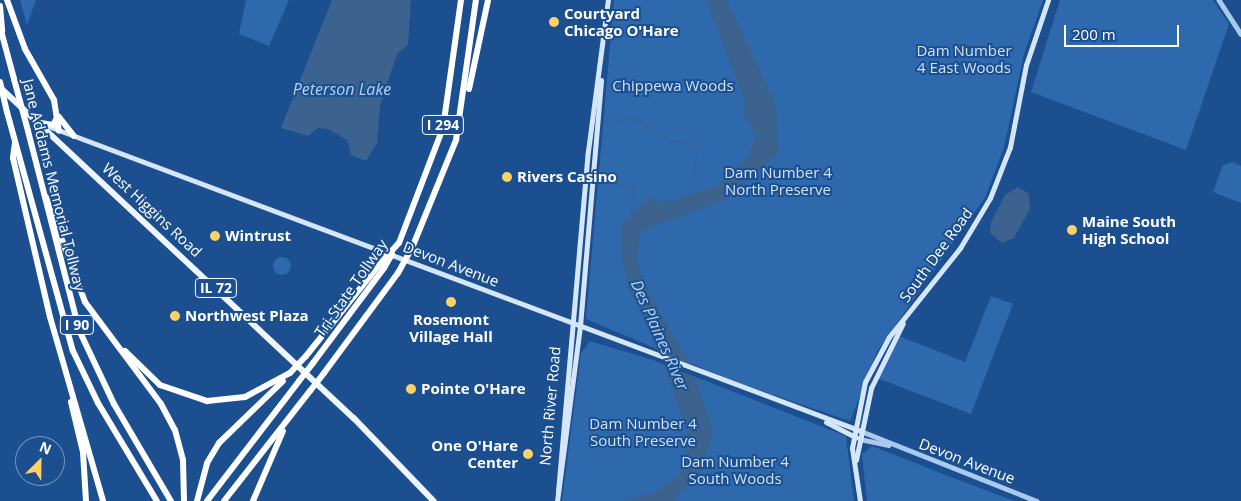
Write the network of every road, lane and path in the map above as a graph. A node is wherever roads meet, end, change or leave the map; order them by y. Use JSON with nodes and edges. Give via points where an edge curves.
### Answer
{"nodes":[{"id":1,"x":7,"y":0,"type":"edge"},
{"id":2,"x":461,"y":0,"type":"edge"},
{"id":3,"x":476,"y":0,"type":"edge"},
{"id":4,"x":608,"y":0,"type":"edge"},
{"id":5,"x":1048,"y":0,"type":"edge"},
{"id":6,"x":1218,"y":0,"type":"edge"},
{"id":7,"x":487,"y":1,"type":"edge"},
{"id":8,"x":0,"y":6,"type":"edge"},
{"id":9,"x":1,"y":29,"type":"edge"},
{"id":10,"x":1241,"y":34,"type":"edge"},
{"id":11,"x":600,"y":79,"type":"junction"},
{"id":12,"x":0,"y":82,"type":"edge"},
{"id":13,"x":0,"y":87,"type":"edge"},
{"id":14,"x":463,"y":112,"type":"junction"},
{"id":15,"x":58,"y":116,"type":"junction"},
{"id":16,"x":41,"y":123,"type":"junction"},
{"id":17,"x":59,"y":130,"type":"junction"},
{"id":18,"x":74,"y":136,"type":"junction"},
{"id":19,"x":16,"y":139,"type":"junction"},
{"id":20,"x":58,"y":139,"type":"junction"},
{"id":21,"x":42,"y":190,"type":"junction"},
{"id":22,"x":381,"y":267,"type":"junction"},
{"id":23,"x":571,"y":323,"type":"junction"},
{"id":24,"x":903,"y":323,"type":"junction"},
{"id":25,"x":101,"y":326,"type":"junction"},
{"id":26,"x":580,"y":326,"type":"junction"},
{"id":27,"x":290,"y":373,"type":"junction"},
{"id":28,"x":69,"y":384,"type":"junction"},
{"id":29,"x":823,"y":420,"type":"junction"},
{"id":30,"x":287,"y":422,"type":"junction"},
{"id":31,"x":854,"y":428,"type":"junction"},
{"id":32,"x":861,"y":431,"type":"junction"},
{"id":33,"x":853,"y":436,"type":"junction"},
{"id":34,"x":860,"y":438,"type":"junction"},
{"id":35,"x":889,"y":445,"type":"junction"},
{"id":36,"x":856,"y":463,"type":"junction"},
{"id":37,"x":558,"y":492,"type":"junction"},
{"id":38,"x":86,"y":501,"type":"edge"},
{"id":39,"x":103,"y":501,"type":"edge"},
{"id":40,"x":157,"y":501,"type":"edge"},
{"id":41,"x":171,"y":501,"type":"edge"},
{"id":42,"x":184,"y":501,"type":"edge"},
{"id":43,"x":197,"y":501,"type":"edge"},
{"id":44,"x":207,"y":501,"type":"edge"},
{"id":45,"x":224,"y":501,"type":"edge"},
{"id":46,"x":253,"y":501,"type":"edge"},
{"id":47,"x":434,"y":501,"type":"edge"},
{"id":48,"x":557,"y":501,"type":"edge"},
{"id":49,"x":860,"y":501,"type":"edge"},
{"id":50,"x":1036,"y":501,"type":"edge"}],
"edges":[{"from":1,"to":15,"type":"highway"},
{"from":2,"to":22,"type":"highway","name":"Tri-State Tollway","number":"I 294","bridge":true,"via":[[442,128],[399,243]]},
{"from":3,"to":14,"type":"highway","name":"Tri-State Tollway","number":"I 294"},
{"from":4,"to":11,"type":"main road"},
{"from":5,"to":24,"type":"main road","name":"South Dee Road","via":[[1026,65],[1010,147],[990,198],[970,233]]},
{"from":6,"to":10,"type":"street"},
{"from":7,"to":14,"type":"highway"},
{"from":8,"to":9,"type":"highway","name":"Jane Addams Memorial Tollway","number":"I 90"},
{"from":9,"to":21,"type":"highway","name":"Jane Addams Memorial Tollway","number":"I 90","bridge":true},
{"from":11,"to":23,"type":"main road","name":"North River Road","via":[[593,108]]},
{"from":11,"to":26,"type":"main road","name":"North River Road"},
{"from":12,"to":19,"type":"highway","name":"Jane Addams Memorial Tollway","number":"I 90","bridge":true},
{"from":13,"to":16,"type":"main road","name":"West Higgins Road","number":"IL 72"},
{"from":14,"to":30,"type":"highway","name":"Tri-State Tollway","number":"I 294","bridge":true,"via":[[444,178],[398,273]]},
{"from":15,"to":16,"type":"highway","via":[[54,124]]},
{"from":15,"to":17,"type":"highway"},
{"from":15,"to":18,"type":"highway"},
{"from":16,"to":17,"type":"main road","name":"Devon Avenue"},
{"from":16,"to":20,"type":"main road","name":"West Higgins Road","number":"IL 72"},
{"from":17,"to":18,"type":"main road","name":"Devon Avenue"},
{"from":17,"to":20,"type":"main road"},
{"from":18,"to":23,"type":"main road","name":"Devon Avenue"},
{"from":19,"to":28,"type":"highway","via":[[13,158]]},
{"from":19,"to":40,"type":"highway","name":"Jane Addams Memorial Tollway","number":"I 90","via":[[73,351],[98,403]]},
{"from":20,"to":47,"type":"main road","name":"West Higgins Road","number":"IL 72","via":[[354,418]]},
{"from":21,"to":25,"type":"highway","via":[[75,282]]},
{"from":21,"to":41,"type":"highway","name":"Jane Addams Memorial Tollway","number":"I 90","via":[[71,306],[92,361]]},
{"from":22,"to":27,"type":"highway","bridge":true},
{"from":22,"to":44,"type":"highway","name":"Tri-State Tollway","number":"I 294","bridge":true,"via":[[313,363]]},
{"from":23,"to":26,"type":"main road","name":"Devon Avenue"},
{"from":23,"to":37,"type":"main road","name":"North River Road"},
{"from":24,"to":31,"type":"main road","name":"South Dee Road","via":[[871,369]]},
{"from":24,"to":32,"type":"main road","name":"South Dee Road","via":[[872,384]]},
{"from":25,"to":27,"type":"highway","via":[[151,378],[189,397],[219,401],[245,397]]},
{"from":25,"to":42,"type":"highway","via":[[162,404],[180,446]]},
{"from":26,"to":29,"type":"main road","name":"Devon Avenue"},
{"from":26,"to":37,"type":"main road","name":"North River Road"},
{"from":27,"to":43,"type":"highway","via":[[241,420],[207,463]]},
{"from":28,"to":38,"type":"highway","via":[[83,452]]},
{"from":28,"to":39,"type":"highway"},
{"from":29,"to":31,"type":"main road","name":"Devon Avenue"},
{"from":29,"to":33,"type":"main road","name":"Devon Avenue"},
{"from":30,"to":45,"type":"highway","name":"Tri-State Tollway","number":"I 294"},
{"from":30,"to":46,"type":"highway"},
{"from":31,"to":32,"type":"main road","name":"Devon Avenue"},
{"from":31,"to":33,"type":"main road","name":"South Dee Road"},
{"from":32,"to":34,"type":"main road","name":"South Dee Road"},
{"from":32,"to":35,"type":"street","name":"Devon Avenue"},
{"from":33,"to":34,"type":"main road","name":"Devon Avenue"},
{"from":33,"to":36,"type":"main road","name":"South Dee Road"},
{"from":34,"to":35,"type":"street","name":"Devon Avenue"},
{"from":34,"to":36,"type":"main road","name":"South Dee Road"},
{"from":35,"to":50,"type":"street","name":"Devon Avenue"},
{"from":36,"to":49,"type":"main road","name":"South Dee Road"},
{"from":37,"to":48,"type":"main road","name":"North River Road"}]}
